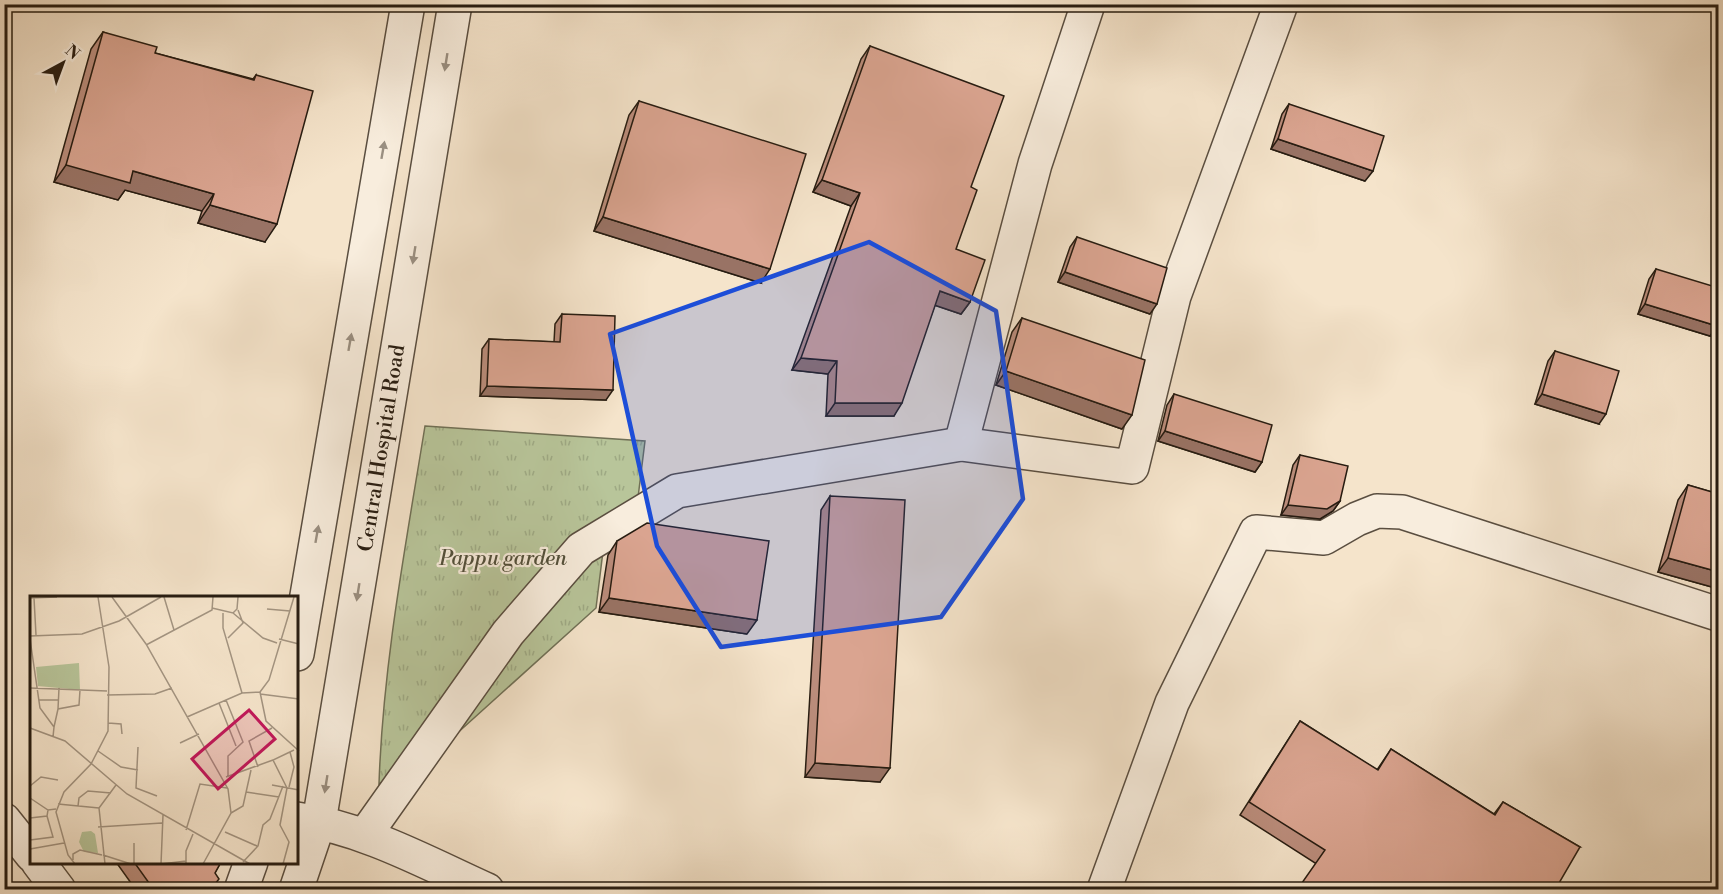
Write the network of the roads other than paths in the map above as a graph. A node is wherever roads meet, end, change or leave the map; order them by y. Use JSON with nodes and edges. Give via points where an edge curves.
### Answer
{"nodes":[{"id":1,"x":408,"y":4,"type":"edge"},
{"id":2,"x":455,"y":4,"type":"edge"},
{"id":3,"x":1088,"y":4,"type":"edge"},
{"id":4,"x":1281,"y":4,"type":"edge"},
{"id":5,"x":961,"y":444,"type":"junction"},
{"id":6,"x":1719,"y":614,"type":"edge"},
{"id":7,"x":298,"y":648,"type":"edge"},
{"id":8,"x":4,"y":820,"type":"edge"},
{"id":9,"x":308,"y":821,"type":"edge"},
{"id":10,"x":365,"y":835,"type":"junction"},
{"id":11,"x":30,"y":852,"type":"edge"},
{"id":12,"x":40,"y":864,"type":"edge"},
{"id":13,"x":250,"y":864,"type":"edge"},
{"id":14,"x":59,"y":890,"type":"edge"},
{"id":15,"x":241,"y":890,"type":"edge"},
{"id":16,"x":296,"y":890,"type":"edge"},
{"id":17,"x":487,"y":890,"type":"edge"},
{"id":18,"x":1104,"y":890,"type":"edge"}],
"edges":[{"from":7,"to":1,"type":"street","one_way":true},
{"from":2,"to":9,"type":"street","name":"Central Hospital Road","one_way":true},
{"from":3,"to":5,"type":"street","via":[[1035,164]]},
{"from":4,"to":5,"type":"street","via":[[1174,296],[1132,467]]},
{"from":5,"to":10,"type":"street","via":[[677,491],[581,549],[508,633]]},
{"from":6,"to":18,"type":"street","via":[[1402,512],[1377,511],[1324,538],[1256,532],[1172,703]]},
{"from":8,"to":11,"type":"street"},
{"from":9,"to":10,"type":"street"},
{"from":9,"to":16,"type":"street","name":"Central Hospital Road"},
{"from":10,"to":17,"type":"street"},
{"from":12,"to":14,"type":"street"},
{"from":13,"to":15,"type":"street"}]}
